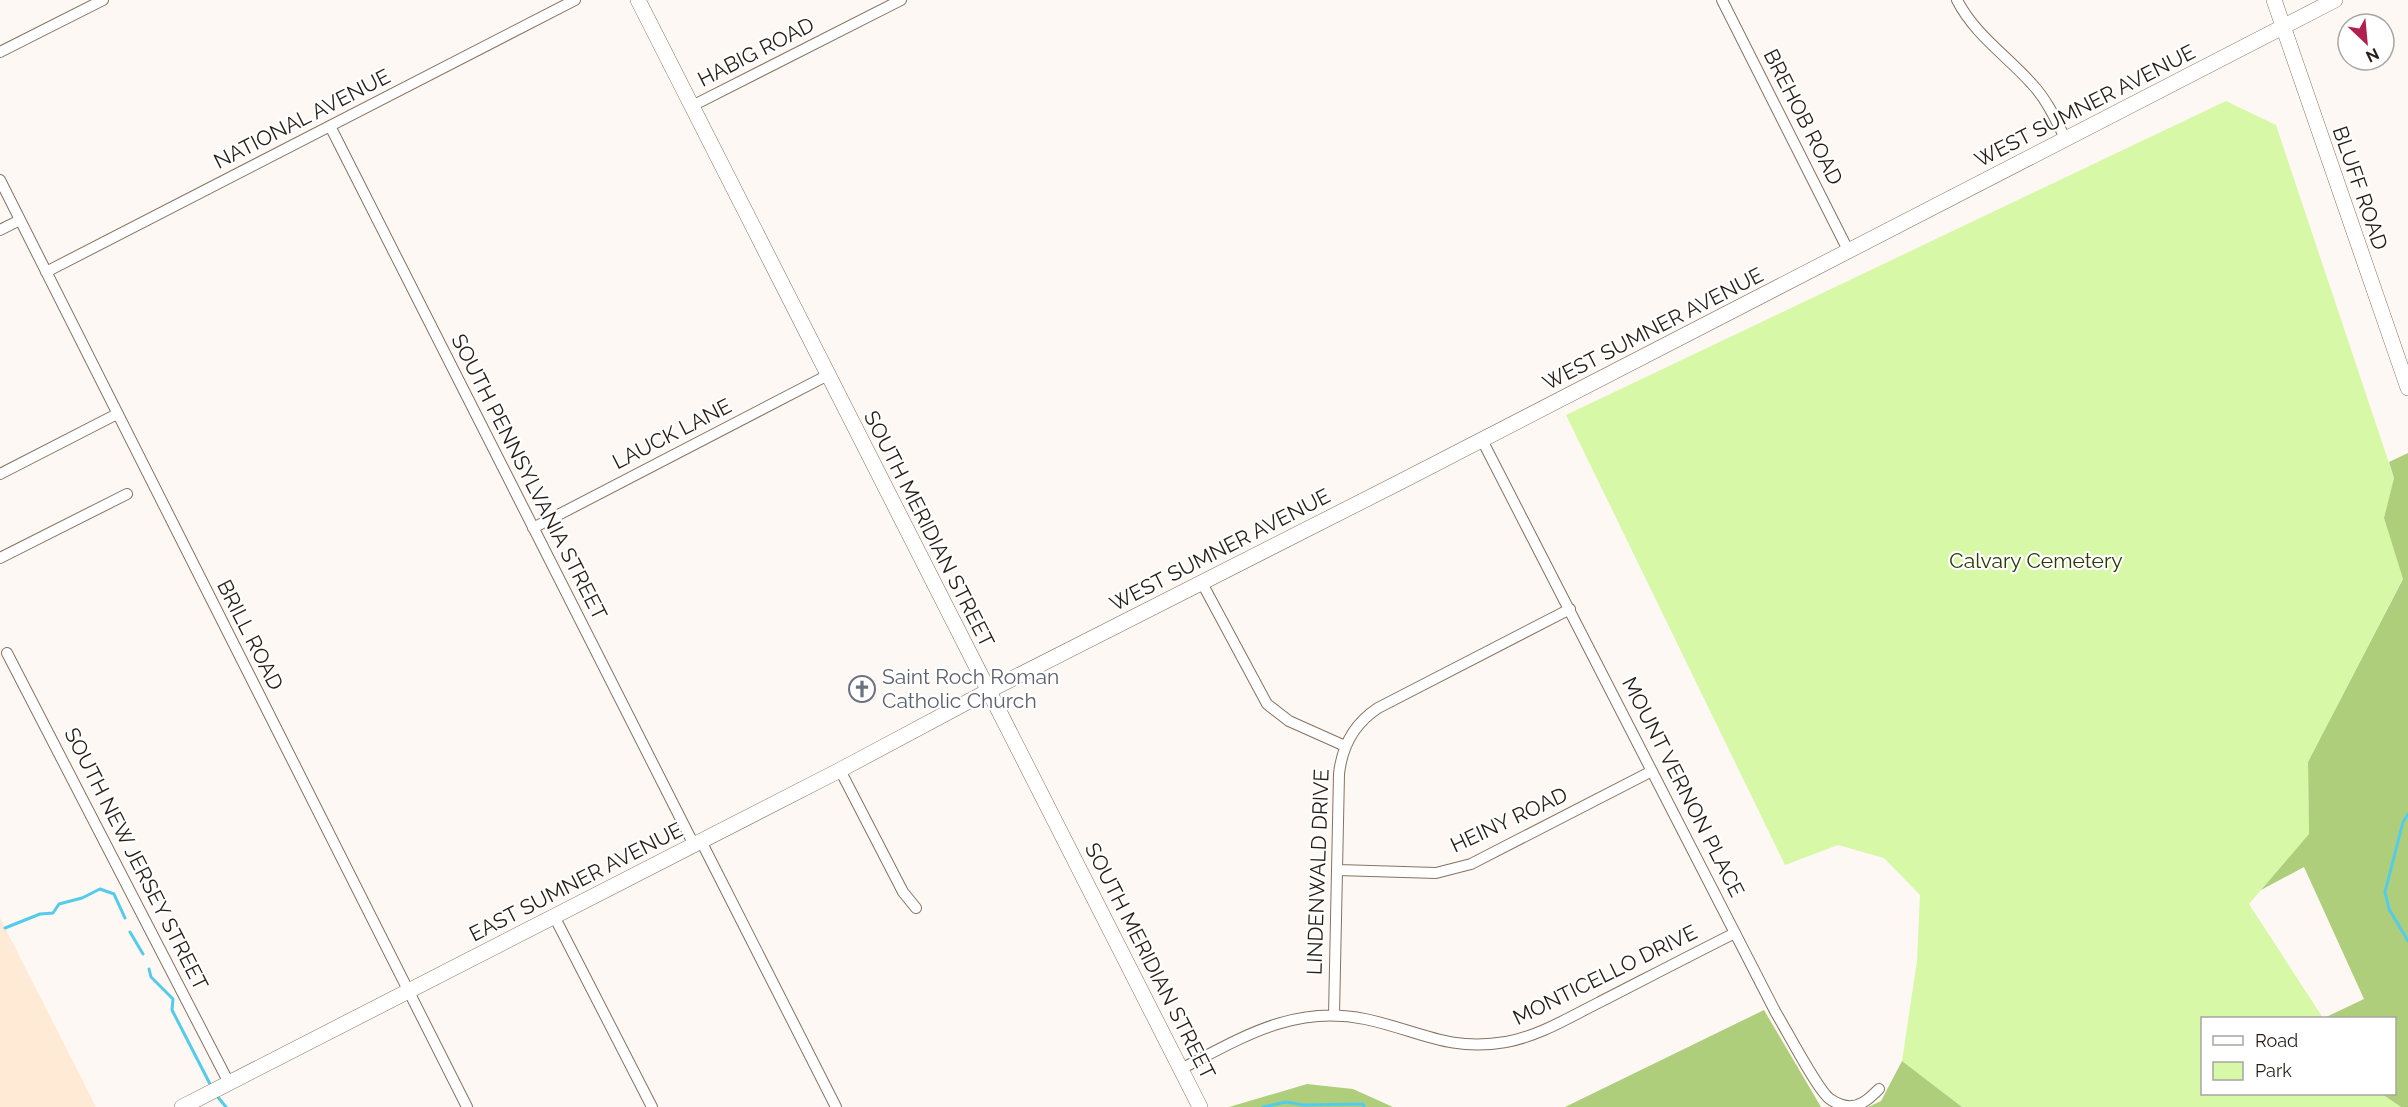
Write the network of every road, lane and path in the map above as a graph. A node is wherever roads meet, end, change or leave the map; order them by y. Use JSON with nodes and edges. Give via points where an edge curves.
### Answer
{"nodes":[{"id":1,"x":103,"y":0,"type":"edge"},
{"id":2,"x":575,"y":0,"type":"edge"},
{"id":3,"x":638,"y":0,"type":"edge"},
{"id":4,"x":900,"y":0,"type":"edge"},
{"id":5,"x":1722,"y":0,"type":"edge"},
{"id":6,"x":1957,"y":0,"type":"edge"},
{"id":7,"x":2274,"y":0,"type":"edge"},
{"id":8,"x":2335,"y":0,"type":"edge"},
{"id":9,"x":2283,"y":27,"type":"junction"},
{"id":10,"x":0,"y":52,"type":"edge"},
{"id":11,"x":692,"y":106,"type":"junction"},
{"id":12,"x":330,"y":126,"type":"junction"},
{"id":13,"x":2066,"y":140,"type":"junction"},
{"id":14,"x":0,"y":180,"type":"edge"},
{"id":15,"x":20,"y":220,"type":"junction"},
{"id":16,"x":0,"y":230,"type":"edge"},
{"id":17,"x":1849,"y":252,"type":"junction"},
{"id":18,"x":46,"y":272,"type":"junction"},
{"id":19,"x":828,"y":375,"type":"junction"},
{"id":20,"x":2408,"y":388,"type":"edge"},
{"id":21,"x":117,"y":414,"type":"junction"},
{"id":22,"x":1482,"y":440,"type":"junction"},
{"id":23,"x":0,"y":474,"type":"edge"},
{"id":24,"x":127,"y":494,"type":"dead end"},
{"id":25,"x":533,"y":528,"type":"junction"},
{"id":26,"x":0,"y":558,"type":"edge"},
{"id":27,"x":1202,"y":583,"type":"junction"},
{"id":28,"x":1570,"y":609,"type":"junction"},
{"id":29,"x":7,"y":653,"type":"dead end"},
{"id":30,"x":988,"y":691,"type":"junction"},
{"id":31,"x":1345,"y":746,"type":"junction"},
{"id":32,"x":840,"y":770,"type":"junction"},
{"id":33,"x":1652,"y":771,"type":"junction"},
{"id":34,"x":698,"y":843,"type":"junction"},
{"id":35,"x":1338,"y":870,"type":"junction"},
{"id":36,"x":916,"y":908,"type":"dead end"},
{"id":37,"x":554,"y":916,"type":"junction"},
{"id":38,"x":1735,"y":933,"type":"junction"},
{"id":39,"x":408,"y":991,"type":"junction"},
{"id":40,"x":1334,"y":1015,"type":"junction"},
{"id":41,"x":1181,"y":1069,"type":"junction"},
{"id":42,"x":229,"y":1083,"type":"junction"},
{"id":43,"x":1879,"y":1089,"type":"dead end"},
{"id":44,"x":182,"y":1107,"type":"edge"},
{"id":45,"x":467,"y":1107,"type":"edge"},
{"id":46,"x":652,"y":1107,"type":"edge"},
{"id":47,"x":836,"y":1107,"type":"edge"},
{"id":48,"x":1200,"y":1107,"type":"edge"}],
"edges":[{"from":1,"to":10,"type":"street"},
{"from":2,"to":12,"type":"street","name":"NATIONAL AVENUE"},
{"from":3,"to":11,"type":"street","name":"SOUTH MERIDIAN STREET"},
{"from":4,"to":11,"type":"street","name":"HABIG ROAD"},
{"from":5,"to":17,"type":"street","name":"BREHOB ROAD"},
{"from":6,"to":13,"type":"street","via":[[1975,29],[2035,87]]},
{"from":7,"to":9,"type":"street","name":"BLUFF ROAD"},
{"from":8,"to":9,"type":"street","name":"WEST SUMNER AVENUE"},
{"from":9,"to":13,"type":"street","name":"WEST SUMNER AVENUE"},
{"from":9,"to":20,"type":"street","name":"BLUFF ROAD"},
{"from":11,"to":19,"type":"street","name":"SOUTH MERIDIAN STREET"},
{"from":12,"to":18,"type":"street","name":"NATIONAL AVENUE"},
{"from":12,"to":25,"type":"street","name":"SOUTH PENNSYLVANIA STREET"},
{"from":13,"to":17,"type":"street","name":"WEST SUMNER AVENUE"},
{"from":14,"to":15,"type":"street","name":"BRILL ROAD"},
{"from":15,"to":16,"type":"street"},
{"from":15,"to":18,"type":"street","name":"BRILL ROAD"},
{"from":17,"to":22,"type":"street","name":"WEST SUMNER AVENUE"},
{"from":18,"to":21,"type":"street","name":"BRILL ROAD"},
{"from":19,"to":25,"type":"street","name":"LAUCK LANE"},
{"from":19,"to":30,"type":"street","name":"SOUTH MERIDIAN STREET"},
{"from":21,"to":23,"type":"street"},
{"from":21,"to":39,"type":"street","name":"BRILL ROAD"},
{"from":22,"to":27,"type":"street","name":"WEST SUMNER AVENUE"},
{"from":22,"to":28,"type":"street","name":"MOUNT VERNON PLACE"},
{"from":24,"to":26,"type":"street"},
{"from":25,"to":34,"type":"street","name":"SOUTH PENNSYLVANIA STREET"},
{"from":27,"to":30,"type":"street","name":"WEST SUMNER AVENUE"},
{"from":27,"to":31,"type":"street","via":[[1267,704],[1289,721]]},
{"from":28,"to":31,"type":"street","name":"LINDENWALD DRIVE","via":[[1378,708],[1362,721]]},
{"from":28,"to":33,"type":"street","name":"MOUNT VERNON PLACE"},
{"from":29,"to":42,"type":"street","name":"SOUTH NEW JERSEY STREET"},
{"from":30,"to":32,"type":"street","name":"EAST SUMNER AVENUE"},
{"from":30,"to":41,"type":"street","name":"SOUTH MERIDIAN STREET"},
{"from":31,"to":35,"type":"street","name":"LINDENWALD DRIVE","via":[[1339,771]]},
{"from":32,"to":34,"type":"street","name":"EAST SUMNER AVENUE"},
{"from":32,"to":36,"type":"street","via":[[903,892]]},
{"from":33,"to":35,"type":"street","name":"HEINY ROAD","via":[[1471,864],[1436,873]]},
{"from":33,"to":38,"type":"street","name":"MOUNT VERNON PLACE"},
{"from":34,"to":37,"type":"street","name":"EAST SUMNER AVENUE"},
{"from":34,"to":47,"type":"street","name":"SOUTH PENNSYLVANIA STREET"},
{"from":35,"to":40,"type":"street","name":"LINDENWALD DRIVE"},
{"from":37,"to":39,"type":"street","name":"EAST SUMNER AVENUE"},
{"from":37,"to":46,"type":"street"},
{"from":38,"to":40,"type":"street","name":"MONTICELLO DRIVE","via":[[1549,1028],[1508,1042],[1444,1042],[1362,1018]]},
{"from":38,"to":43,"type":"street","name":"MOUNT VERNON PLACE","via":[[1776,1013],[1829,1099],[1853,1107]]},
{"from":39,"to":42,"type":"street","name":"EAST SUMNER AVENUE"},
{"from":39,"to":45,"type":"street","name":"BRILL ROAD"},
{"from":40,"to":41,"type":"street","name":"MONTICELLO DRIVE","via":[[1294,1018],[1260,1028]]},
{"from":41,"to":48,"type":"street","name":"SOUTH MERIDIAN STREET"},
{"from":42,"to":44,"type":"street","name":"EAST SUMNER AVENUE"}]}
